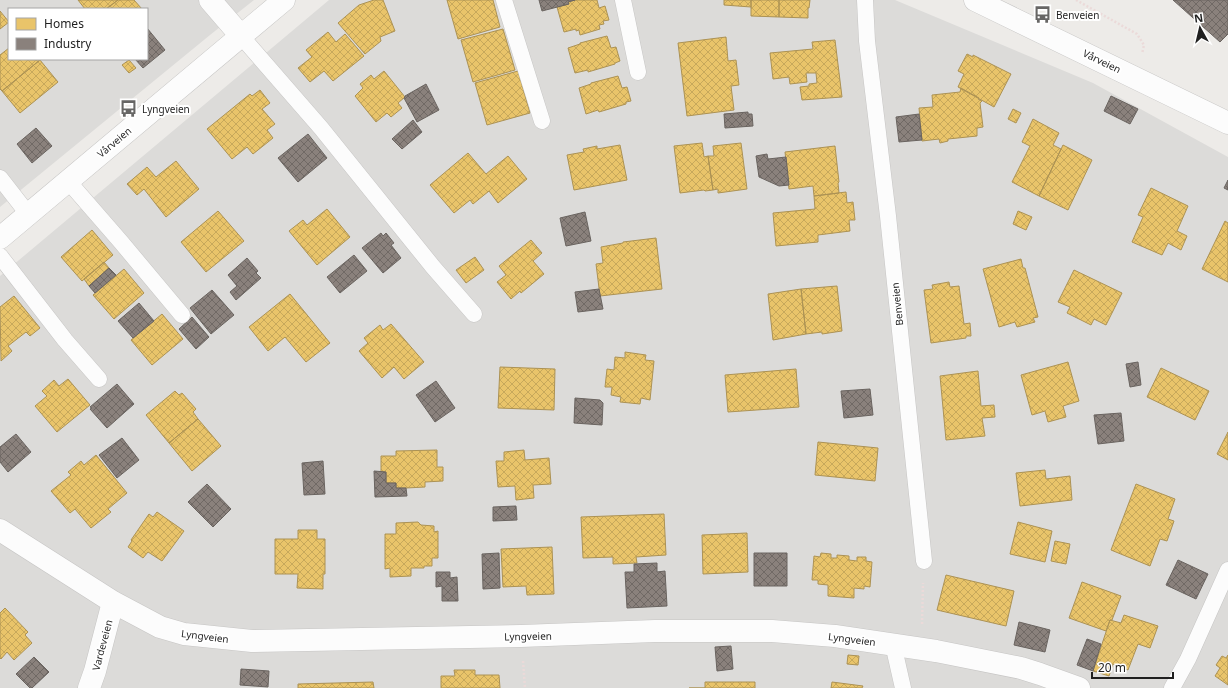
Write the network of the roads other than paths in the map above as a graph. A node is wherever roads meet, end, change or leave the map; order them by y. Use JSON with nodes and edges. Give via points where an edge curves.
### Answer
{"nodes":[{"id":1,"x":210,"y":0,"type":"edge"},
{"id":2,"x":284,"y":0,"type":"edge"},
{"id":3,"x":504,"y":0,"type":"edge"},
{"id":4,"x":623,"y":0,"type":"edge"},
{"id":5,"x":865,"y":0,"type":"edge"},
{"id":6,"x":976,"y":0,"type":"edge"},
{"id":7,"x":241,"y":36,"type":"junction"},
{"id":8,"x":638,"y":72,"type":"dead end"},
{"id":9,"x":542,"y":121,"type":"dead end"},
{"id":10,"x":1228,"y":123,"type":"edge"},
{"id":11,"x":0,"y":178,"type":"edge"},
{"id":12,"x":68,"y":181,"type":"junction"},
{"id":13,"x":28,"y":214,"type":"junction"},
{"id":14,"x":0,"y":238,"type":"edge"},
{"id":15,"x":0,"y":256,"type":"edge"},
{"id":16,"x":474,"y":314,"type":"dead end"},
{"id":17,"x":182,"y":316,"type":"dead end"},
{"id":18,"x":99,"y":379,"type":"dead end"},
{"id":19,"x":0,"y":530,"type":"edge"},
{"id":20,"x":924,"y":561,"type":"dead end"},
{"id":21,"x":1228,"y":570,"type":"edge"},
{"id":22,"x":113,"y":602,"type":"junction"},
{"id":23,"x":893,"y":644,"type":"junction"},
{"id":24,"x":89,"y":688,"type":"edge"},
{"id":25,"x":903,"y":688,"type":"edge"},
{"id":26,"x":1079,"y":688,"type":"edge"},
{"id":27,"x":1172,"y":688,"type":"edge"}],
"edges":[{"from":1,"to":7,"type":"street"},
{"from":2,"to":7,"type":"street","name":"Vårveien"},
{"from":3,"to":9,"type":"lane"},
{"from":4,"to":8,"type":"lane"},
{"from":5,"to":20,"type":"lane","name":"Benveien","via":[[867,41]]},
{"from":6,"to":10,"type":"street","name":"Vårveien"},
{"from":7,"to":12,"type":"street","name":"Vårveien"},
{"from":7,"to":16,"type":"lane"},
{"from":11,"to":13,"type":"lane"},
{"from":12,"to":13,"type":"street","name":"Vårveien"},
{"from":12,"to":17,"type":"lane"},
{"from":13,"to":14,"type":"street","name":"Vårveien"},
{"from":15,"to":18,"type":"lane","via":[[65,340]]},
{"from":19,"to":22,"type":"street","name":"Lyngveien"},
{"from":21,"to":27,"type":"lane","via":[[1188,659]]},
{"from":22,"to":23,"type":"street","name":"Lyngveien","via":[[160,627],[184,634],[252,641],[655,631],[772,631]]},
{"from":22,"to":24,"type":"street","name":"Vardeveien"},
{"from":23,"to":25,"type":"lane"},
{"from":23,"to":26,"type":"street","name":"Lyngveien","via":[[1021,668]]}]}
